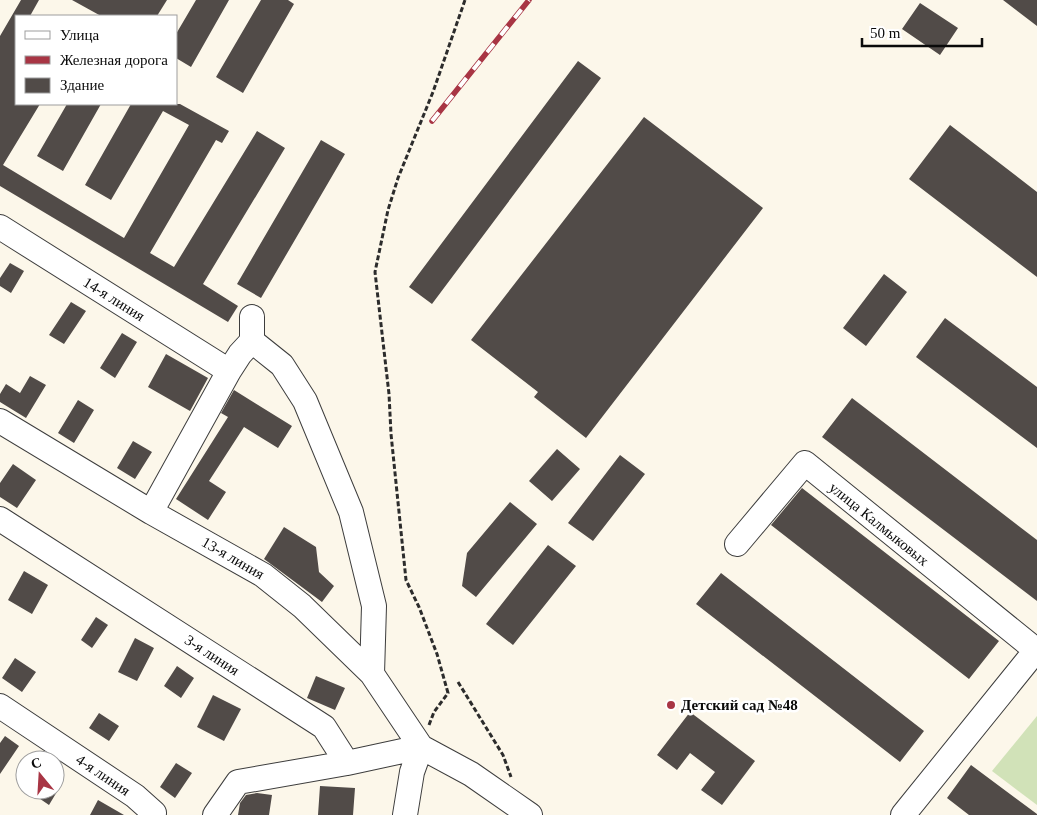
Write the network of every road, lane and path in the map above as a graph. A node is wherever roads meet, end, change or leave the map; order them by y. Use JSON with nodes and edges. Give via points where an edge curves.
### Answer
{"nodes":[{"id":1,"x":465,"y":0,"type":"edge"},
{"id":2,"x":0,"y":226,"type":"edge"},
{"id":3,"x":252,"y":318,"type":"dead end"},
{"id":4,"x":252,"y":341,"type":"junction"},
{"id":5,"x":228,"y":372,"type":"junction"},
{"id":6,"x":0,"y":421,"type":"edge"},
{"id":7,"x":151,"y":512,"type":"junction"},
{"id":8,"x":0,"y":519,"type":"edge"},
{"id":9,"x":737,"y":544,"type":"dead end"},
{"id":10,"x":1037,"y":650,"type":"edge"},
{"id":11,"x":372,"y":674,"type":"junction"},
{"id":12,"x":458,"y":682,"type":"dead end"},
{"id":13,"x":0,"y":706,"type":"edge"},
{"id":14,"x":421,"y":747,"type":"junction"},
{"id":15,"x":347,"y":763,"type":"junction"},
{"id":16,"x":513,"y":783,"type":"dead end"},
{"id":17,"x":158,"y":814,"type":"edge"},
{"id":18,"x":215,"y":815,"type":"edge"},
{"id":19,"x":405,"y":815,"type":"edge"},
{"id":20,"x":530,"y":815,"type":"edge"},
{"id":21,"x":903,"y":815,"type":"edge"}],
"edges":[{"from":1,"to":14,"type":"path","via":[[398,178],[375,272],[406,580],[448,693],[434,712]]},
{"from":2,"to":5,"type":"street","name":"14-я линия"},
{"from":3,"to":4,"type":"street"},
{"from":4,"to":5,"type":"street"},
{"from":4,"to":11,"type":"street","via":[[282,366],[306,401],[351,512],[374,606]]},
{"from":5,"to":7,"type":"street"},
{"from":6,"to":7,"type":"street","name":"13-я линия"},
{"from":7,"to":11,"type":"street","name":"13-я линия","via":[[263,575],[302,606]]},
{"from":8,"to":15,"type":"street","name":"3-я линия","via":[[324,727]]},
{"from":9,"to":10,"type":"street","name":"улица Калмыковых","via":[[805,463]]},
{"from":10,"to":21,"type":"street","name":"улица Калмыковых"},
{"from":11,"to":14,"type":"street","name":"13-я линия"},
{"from":12,"to":16,"type":"path","via":[[503,755]]},
{"from":13,"to":17,"type":"street","name":"4-я линия"},
{"from":14,"to":15,"type":"street"},
{"from":14,"to":19,"type":"street","via":[[412,772]]},
{"from":14,"to":20,"type":"street","via":[[471,774]]},
{"from":15,"to":18,"type":"street","via":[[238,782]]}]}
